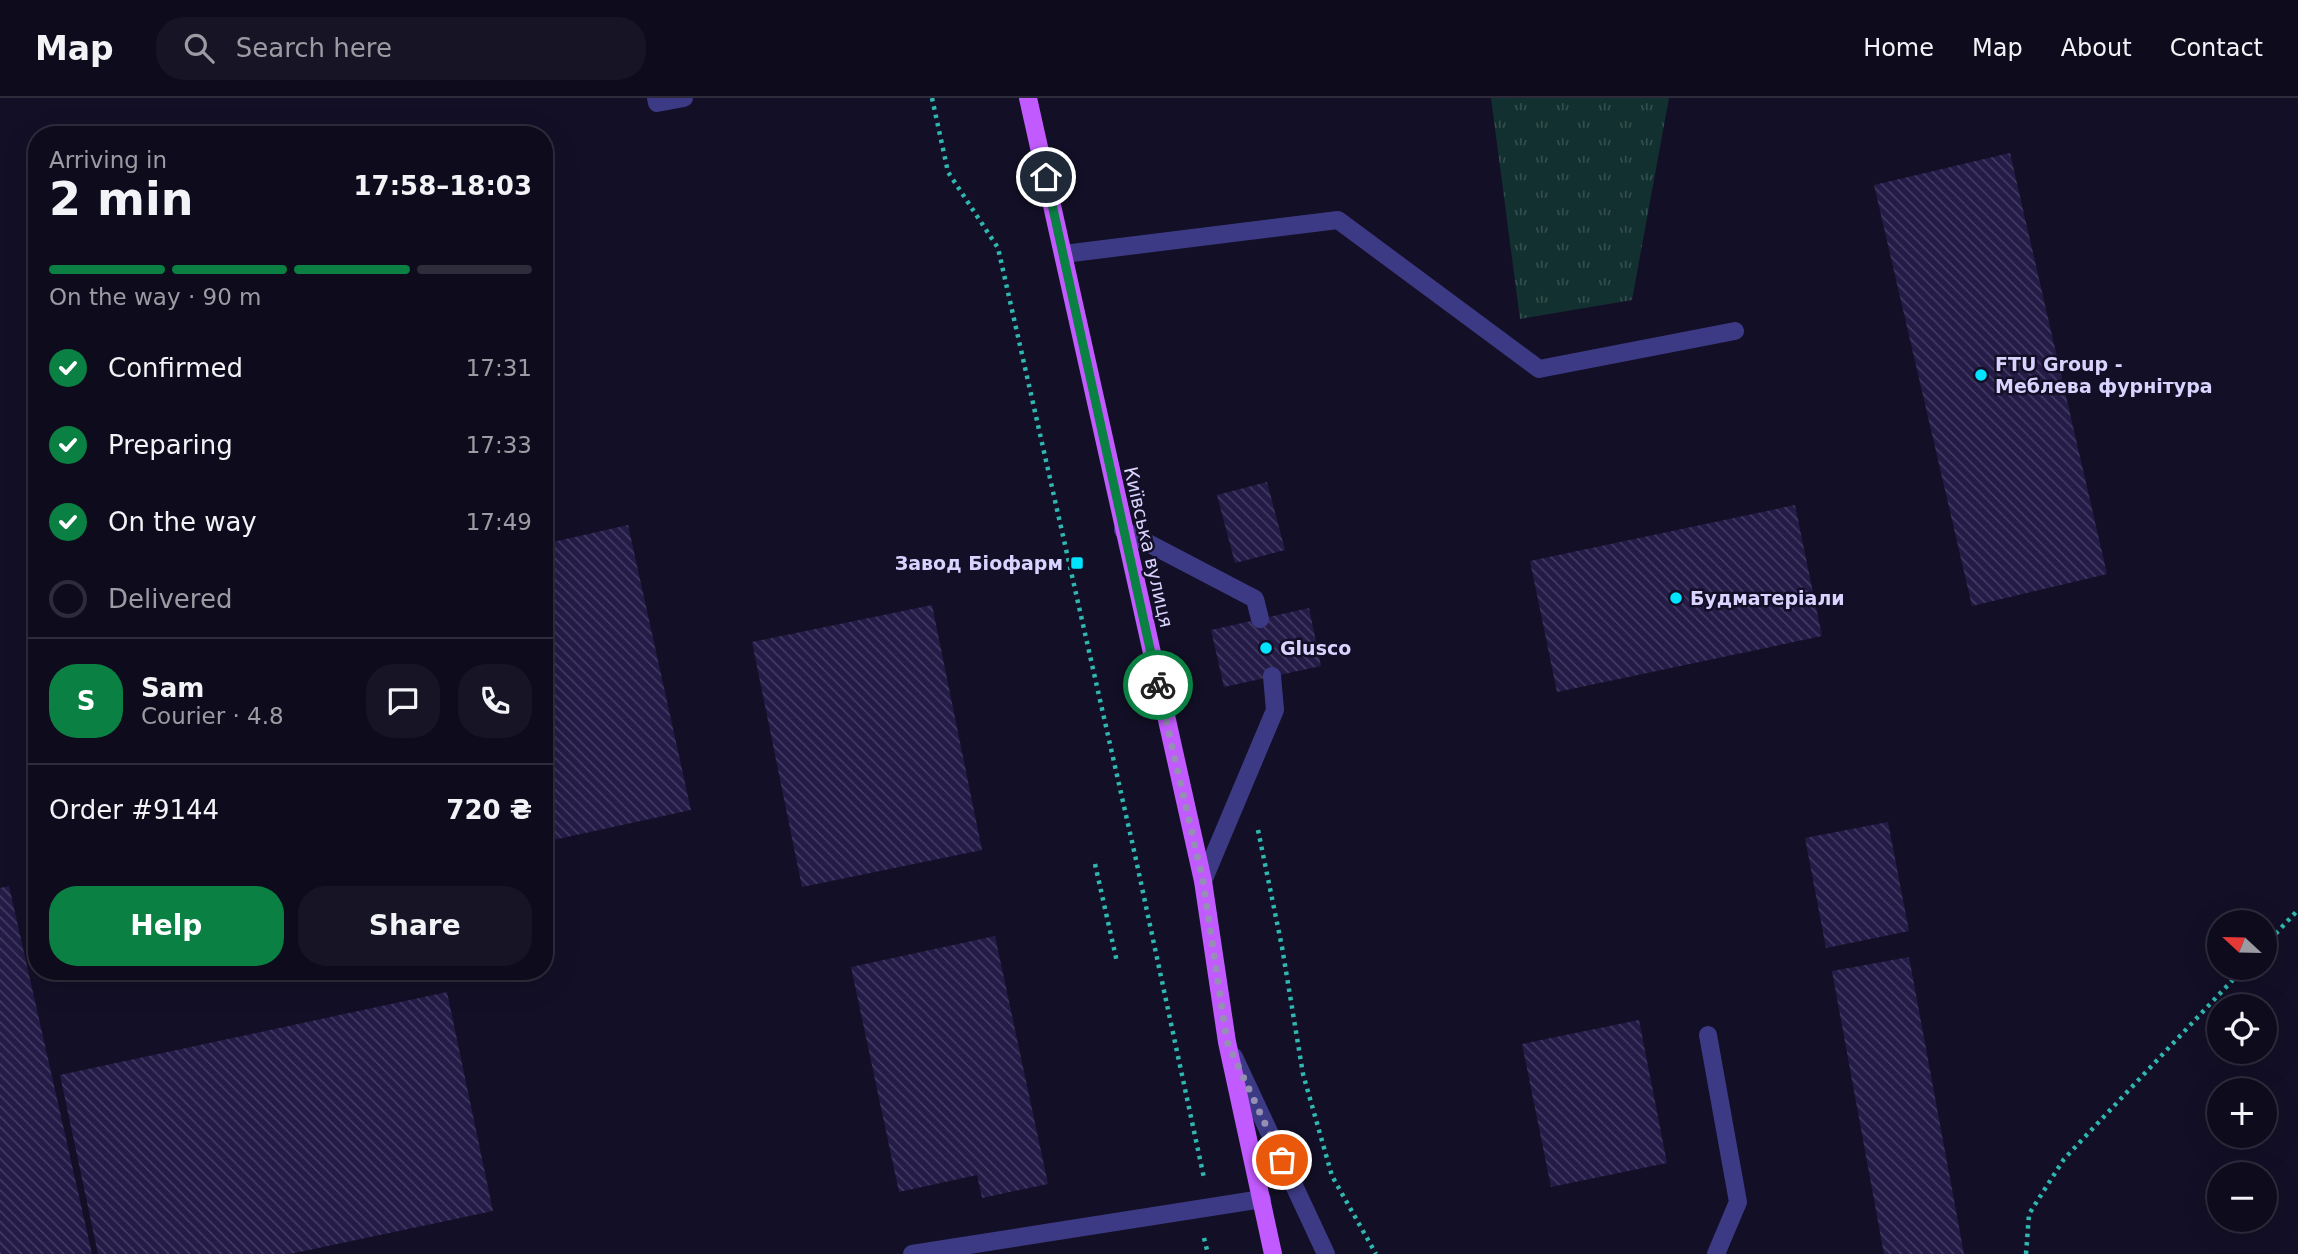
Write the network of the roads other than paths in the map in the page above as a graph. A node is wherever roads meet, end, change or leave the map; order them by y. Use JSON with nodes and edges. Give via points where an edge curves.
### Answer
{"nodes":[{"id":1,"x":656,"y":98,"type":"edge"},
{"id":2,"x":684,"y":98,"type":"edge"},
{"id":3,"x":1028,"y":98,"type":"edge"},
{"id":4,"x":1064,"y":254,"type":"junction"},
{"id":5,"x":1735,"y":331,"type":"dead end"},
{"id":6,"x":1123,"y":530,"type":"junction"},
{"id":7,"x":1260,"y":619,"type":"dead end"},
{"id":8,"x":1272,"y":676,"type":"dead end"},
{"id":9,"x":1203,"y":881,"type":"junction"},
{"id":10,"x":1708,"y":1035,"type":"dead end"},
{"id":11,"x":1227,"y":1042,"type":"junction"},
{"id":12,"x":1262,"y":1199,"type":"junction"},
{"id":13,"x":912,"y":1254,"type":"edge"},
{"id":14,"x":1273,"y":1254,"type":"edge"},
{"id":15,"x":1326,"y":1254,"type":"edge"},
{"id":16,"x":1716,"y":1254,"type":"edge"}],
"edges":[{"from":1,"to":2,"type":"lane","via":[[657,103]]},
{"from":3,"to":4,"type":"main road","name":"Київська вулиця"},
{"from":4,"to":5,"type":"lane","via":[[1338,220],[1539,369]]},
{"from":4,"to":6,"type":"main road","name":"Київська вулиця"},
{"from":6,"to":7,"type":"lane","via":[[1255,599]]},
{"from":6,"to":9,"type":"main road","name":"Київська вулиця"},
{"from":8,"to":9,"type":"lane","via":[[1275,710]]},
{"from":9,"to":11,"type":"main road","name":"Київська вулиця"},
{"from":10,"to":16,"type":"lane","via":[[1738,1202]]},
{"from":11,"to":12,"type":"main road","name":"Київська вулиця"},
{"from":11,"to":15,"type":"lane"},
{"from":12,"to":13,"type":"lane"},
{"from":12,"to":14,"type":"main road","name":"Київська вулиця"}]}
